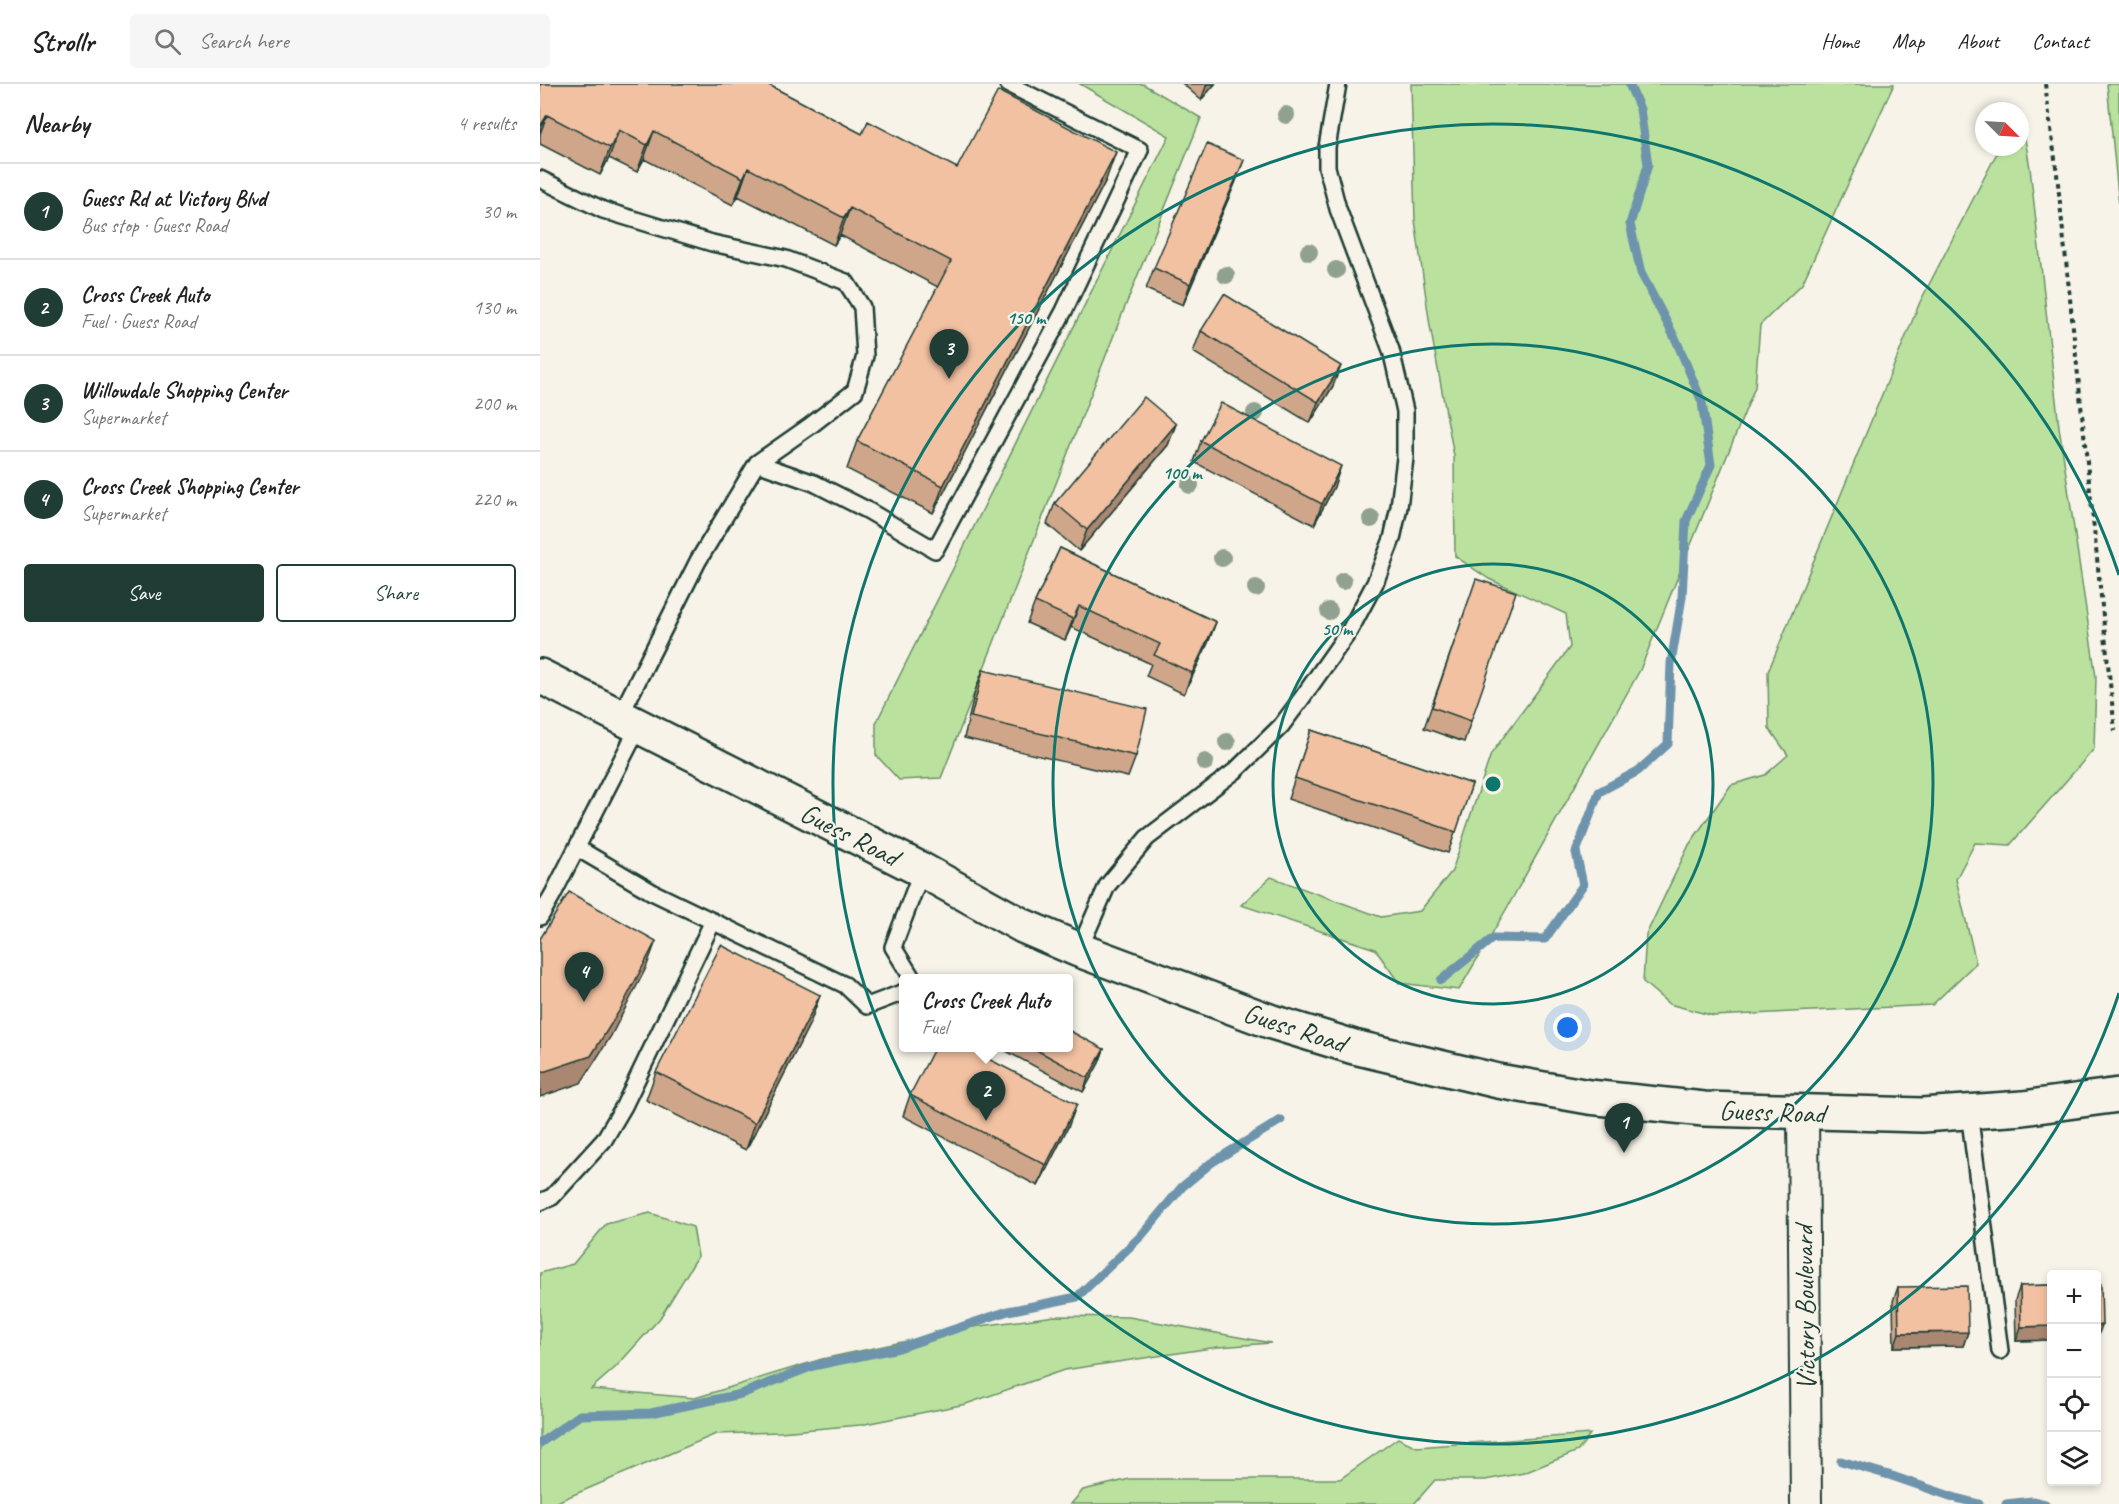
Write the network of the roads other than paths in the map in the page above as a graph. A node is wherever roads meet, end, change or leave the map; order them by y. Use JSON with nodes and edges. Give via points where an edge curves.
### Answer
{"nodes":[{"id":1,"x":1008,"y":84,"type":"edge"},
{"id":2,"x":1338,"y":84,"type":"edge"},
{"id":3,"x":540,"y":179,"type":"edge"},
{"id":4,"x":757,"y":463,"type":"junction"},
{"id":5,"x":540,"y":676,"type":"edge"},
{"id":6,"x":629,"y":721,"type":"junction"},
{"id":7,"x":577,"y":848,"type":"junction"},
{"id":8,"x":922,"y":870,"type":"junction"},
{"id":9,"x":540,"y":917,"type":"edge"},
{"id":10,"x":713,"y":921,"type":"junction"},
{"id":11,"x":1079,"y":950,"type":"junction"},
{"id":12,"x":910,"y":974,"type":"edge"},
{"id":13,"x":899,"y":994,"type":"edge"},
{"id":14,"x":2119,"y":1095,"type":"edge"},
{"id":15,"x":1803,"y":1112,"type":"junction"},
{"id":16,"x":1970,"y":1112,"type":"junction"},
{"id":17,"x":540,"y":1202,"type":"edge"},
{"id":18,"x":2000,"y":1351,"type":"dead end"},
{"id":19,"x":1806,"y":1504,"type":"edge"}],
"edges":[{"from":1,"to":4,"type":"lane","via":[[1140,150],[1064,311],[935,550],[814,483]]},
{"from":2,"to":11,"type":"lane","via":[[1327,167],[1338,209],[1391,350],[1405,411],[1405,458],[1392,539],[1375,583],[1350,630],[1281,726],[1235,771],[1146,838],[1107,886]]},
{"from":3,"to":4,"type":"lane","via":[[603,210],[712,243],[786,259],[846,282],[862,307],[865,356],[855,391]]},
{"from":4,"to":6,"type":"lane","via":[[698,561]]},
{"from":5,"to":6,"type":"main road","name":"Guess Road"},
{"from":6,"to":7,"type":"lane"},
{"from":6,"to":8,"type":"main road","name":"Guess Road"},
{"from":7,"to":9,"type":"lane"},
{"from":7,"to":10,"type":"lane","via":[[652,892]]},
{"from":8,"to":11,"type":"main road","name":"Guess Road","via":[[1023,926]]},
{"from":8,"to":12,"type":"lane","via":[[893,947]]},
{"from":10,"to":13,"type":"lane","via":[[845,985],[867,1006]]},
{"from":10,"to":17,"type":"lane","via":[[604,1140],[552,1197]]},
{"from":11,"to":15,"type":"main road","name":"Guess Road","via":[[1282,1025],[1354,1047],[1488,1079],[1589,1097],[1704,1109]]},
{"from":14,"to":16,"type":"main road","name":"Guess Road"},
{"from":15,"to":16,"type":"main road","name":"Guess Road"},
{"from":15,"to":19,"type":"street","name":"Victory Boulevard"},
{"from":16,"to":18,"type":"lane"}]}
